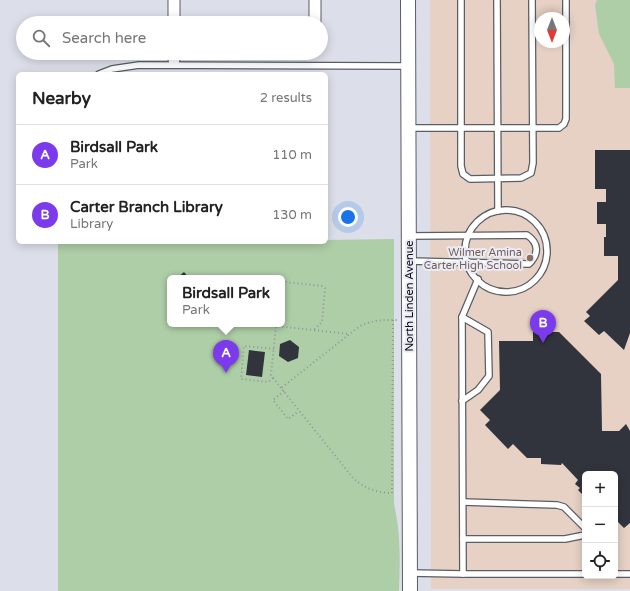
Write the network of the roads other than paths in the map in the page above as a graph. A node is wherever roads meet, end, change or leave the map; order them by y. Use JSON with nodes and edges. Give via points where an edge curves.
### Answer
{"nodes":[{"id":1,"x":174,"y":0,"type":"edge"},
{"id":2,"x":315,"y":0,"type":"edge"},
{"id":3,"x":408,"y":0,"type":"edge"},
{"id":4,"x":461,"y":0,"type":"edge"},
{"id":5,"x":497,"y":0,"type":"edge"},
{"id":6,"x":532,"y":0,"type":"edge"},
{"id":7,"x":566,"y":0,"type":"edge"},
{"id":8,"x":174,"y":16,"type":"edge"},
{"id":9,"x":315,"y":16,"type":"edge"},
{"id":10,"x":408,"y":66,"type":"junction"},
{"id":11,"x":104,"y":72,"type":"edge"},
{"id":12,"x":408,"y":128,"type":"junction"},
{"id":13,"x":461,"y":128,"type":"junction"},
{"id":14,"x":498,"y":128,"type":"junction"},
{"id":15,"x":533,"y":128,"type":"junction"},
{"id":16,"x":498,"y":178,"type":"junction"},
{"id":17,"x":498,"y":211,"type":"junction"},
{"id":18,"x":408,"y":236,"type":"junction"},
{"id":19,"x":468,"y":236,"type":"junction"},
{"id":20,"x":409,"y":261,"type":"junction"},
{"id":21,"x":467,"y":262,"type":"junction"},
{"id":22,"x":478,"y":279,"type":"junction"},
{"id":23,"x":462,"y":317,"type":"junction"},
{"id":24,"x":462,"y":401,"type":"junction"},
{"id":25,"x":463,"y":502,"type":"junction"},
{"id":26,"x":582,"y":525,"type":"edge"},
{"id":27,"x":582,"y":536,"type":"edge"},
{"id":28,"x":463,"y":539,"type":"junction"},
{"id":29,"x":410,"y":574,"type":"junction"},
{"id":30,"x":463,"y":574,"type":"junction"},
{"id":31,"x":582,"y":574,"type":"edge"},
{"id":32,"x":618,"y":574,"type":"edge"},
{"id":33,"x":630,"y":574,"type":"edge"},
{"id":34,"x":410,"y":591,"type":"edge"}],
"edges":[{"from":1,"to":8,"type":"street"},
{"from":2,"to":9,"type":"street"},
{"from":3,"to":10,"type":"street","name":"North Linden Avenue"},
{"from":4,"to":13,"type":"lane"},
{"from":5,"to":14,"type":"lane"},
{"from":6,"to":15,"type":"lane"},
{"from":7,"to":15,"type":"lane","via":[[566,119],[559,128]]},
{"from":10,"to":11,"type":"lane","via":[[139,65]]},
{"from":10,"to":12,"type":"street","name":"North Linden Avenue"},
{"from":12,"to":13,"type":"lane"},
{"from":12,"to":18,"type":"street","name":"North Linden Avenue"},
{"from":13,"to":14,"type":"lane"},
{"from":13,"to":16,"type":"lane","via":[[463,174],[470,179]]},
{"from":14,"to":15,"type":"lane"},
{"from":14,"to":16,"type":"lane"},
{"from":15,"to":16,"type":"lane","via":[[531,173],[521,178]]},
{"from":16,"to":17,"type":"lane"},
{"from":17,"to":19,"type":"lane","via":[[486,215],[475,224]]},
{"from":17,"to":22,"type":"lane","via":[[512,210],[524,214],[535,222],[543,233],[547,246],[546,260],[541,272],[521,289],[507,292],[494,290]]},
{"from":18,"to":19,"type":"lane"},
{"from":18,"to":20,"type":"street","name":"North Linden Avenue"},
{"from":19,"to":21,"type":"lane"},
{"from":19,"to":21,"type":"lane","via":[[527,235],[533,239],[536,254],[529,264]]},
{"from":20,"to":21,"type":"lane"},
{"from":20,"to":29,"type":"street","name":"North Linden Avenue"},
{"from":21,"to":22,"type":"lane","via":[[472,274]]},
{"from":22,"to":23,"type":"lane"},
{"from":23,"to":24,"type":"lane"},
{"from":23,"to":24,"type":"lane","via":[[488,332],[489,376],[478,390]]},
{"from":24,"to":25,"type":"lane"},
{"from":25,"to":26,"type":"lane","via":[[556,505],[564,507]]},
{"from":25,"to":28,"type":"lane"},
{"from":27,"to":28,"type":"lane","via":[[566,539]]},
{"from":28,"to":30,"type":"lane"},
{"from":29,"to":30,"type":"lane"},
{"from":29,"to":34,"type":"street","name":"North Linden Avenue"},
{"from":30,"to":31,"type":"lane"},
{"from":32,"to":33,"type":"lane"}]}
